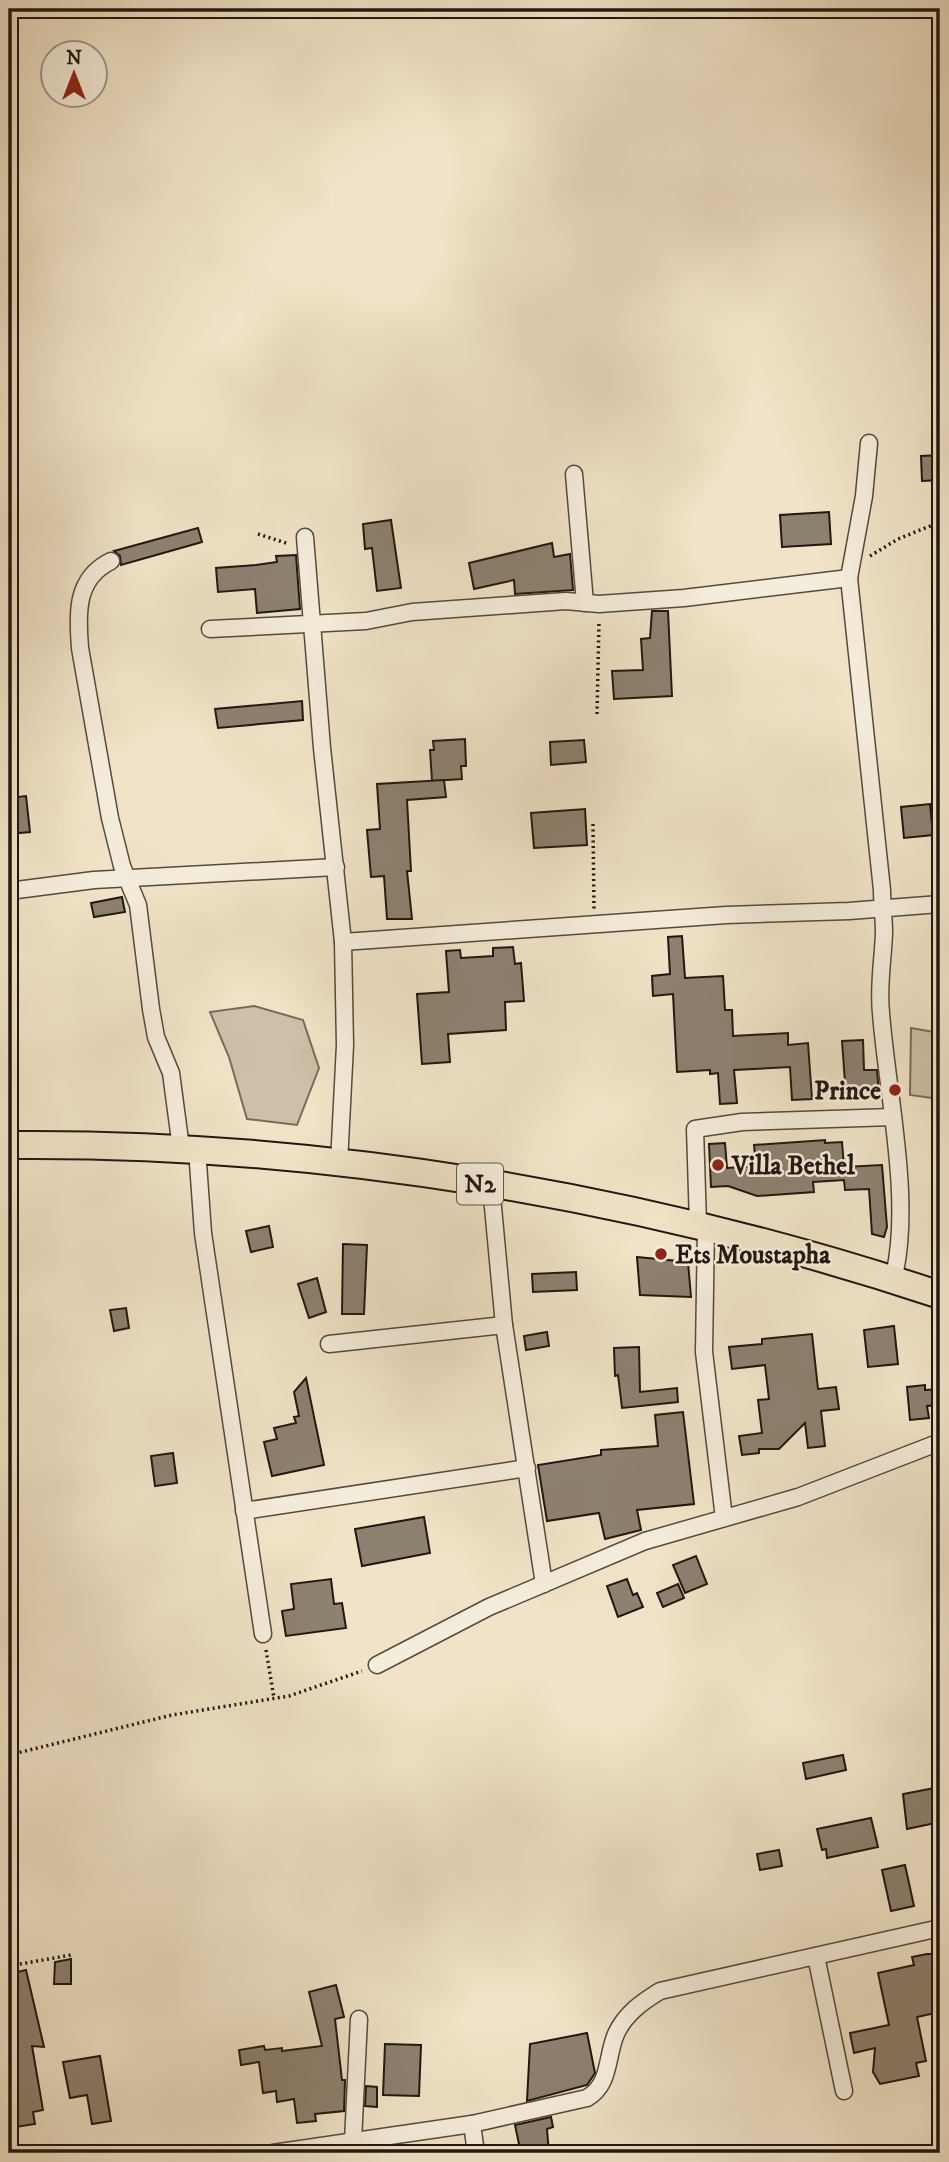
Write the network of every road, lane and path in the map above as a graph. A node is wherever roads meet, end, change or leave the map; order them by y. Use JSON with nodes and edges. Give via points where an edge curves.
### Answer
{"nodes":[{"id":1,"x":869,"y":443,"type":"dead end"},
{"id":2,"x":574,"y":474,"type":"dead end"},
{"id":3,"x":940,"y":522,"type":"edge"},
{"id":4,"x":258,"y":534,"type":"dead end"},
{"id":5,"x":306,"y":544,"type":"joint"},
{"id":6,"x":111,"y":561,"type":"dead end"},
{"id":7,"x":850,"y":570,"type":"junction"},
{"id":8,"x":592,"y":603,"type":"junction"},
{"id":9,"x":312,"y":622,"type":"junction"},
{"id":10,"x":209,"y":629,"type":"dead end"},
{"id":11,"x":597,"y":714,"type":"dead end"},
{"id":12,"x":593,"y":824,"type":"dead end"},
{"id":13,"x":336,"y":867,"type":"junction"},
{"id":14,"x":129,"y":878,"type":"junction"},
{"id":15,"x":9,"y":891,"type":"edge"},
{"id":16,"x":940,"y":904,"type":"edge"},
{"id":17,"x":882,"y":909,"type":"junction"},
{"id":18,"x":591,"y":926,"type":"junction"},
{"id":19,"x":343,"y":942,"type":"junction"},
{"id":20,"x":893,"y":1117,"type":"junction"},
{"id":21,"x":9,"y":1145,"type":"edge"},
{"id":22,"x":189,"y":1149,"type":"junction"},
{"id":23,"x":339,"y":1163,"type":"junction"},
{"id":24,"x":491,"y":1186,"type":"junction"},
{"id":25,"x":702,"y":1225,"type":"junction"},
{"id":26,"x":893,"y":1280,"type":"junction"},
{"id":27,"x":940,"y":1296,"type":"edge"},
{"id":28,"x":504,"y":1325,"type":"junction"},
{"id":29,"x":329,"y":1344,"type":"dead end"},
{"id":30,"x":940,"y":1441,"type":"edge"},
{"id":31,"x":527,"y":1468,"type":"junction"},
{"id":32,"x":244,"y":1511,"type":"junction"},
{"id":33,"x":724,"y":1518,"type":"junction"},
{"id":34,"x":544,"y":1584,"type":"junction"},
{"id":35,"x":263,"y":1634,"type":"joint"},
{"id":36,"x":377,"y":1665,"type":"joint"},
{"id":37,"x":274,"y":1698,"type":"junction"},
{"id":38,"x":9,"y":1755,"type":"edge"},
{"id":39,"x":940,"y":1928,"type":"edge"},
{"id":40,"x":71,"y":1955,"type":"dead end"},
{"id":41,"x":816,"y":1956,"type":"junction"},
{"id":42,"x":9,"y":1966,"type":"edge"},
{"id":43,"x":359,"y":2019,"type":"dead end"},
{"id":44,"x":844,"y":2091,"type":"dead end"},
{"id":45,"x":472,"y":2124,"type":"junction"},
{"id":46,"x":349,"y":2145,"type":"edge"},
{"id":47,"x":273,"y":2153,"type":"edge"},
{"id":48,"x":476,"y":2153,"type":"edge"}],
"edges":[{"from":1,"to":7,"type":"street"},
{"from":2,"to":8,"type":"street"},
{"from":3,"to":7,"type":"path","via":[[898,538]]},
{"from":4,"to":5,"type":"path"},
{"from":5,"to":9,"type":"street"},
{"from":6,"to":14,"type":"street","via":[[89,575],[78,629],[110,818]]},
{"from":7,"to":8,"type":"street","via":[[684,598]]},
{"from":7,"to":17,"type":"street"},
{"from":8,"to":9,"type":"street","via":[[566,601]]},
{"from":8,"to":11,"type":"path"},
{"from":9,"to":10,"type":"street"},
{"from":9,"to":13,"type":"street"},
{"from":12,"to":18,"type":"path","via":[[596,893]]},
{"from":13,"to":14,"type":"street"},
{"from":13,"to":19,"type":"street"},
{"from":14,"to":15,"type":"street"},
{"from":14,"to":22,"type":"street","via":[[145,943],[156,1037],[171,1073]]},
{"from":16,"to":17,"type":"street"},
{"from":17,"to":18,"type":"street"},
{"from":17,"to":20,"type":"street","via":[[881,1013]]},
{"from":18,"to":19,"type":"street"},
{"from":19,"to":23,"type":"street","via":[[345,1045]]},
{"from":20,"to":25,"type":"street","via":[[742,1122],[695,1129]]},
{"from":20,"to":26,"type":"street","via":[[900,1239]]},
{"from":21,"to":22,"type":"highway","number":"N2"},
{"from":22,"to":23,"type":"highway","number":"N2"},
{"from":22,"to":32,"type":"street"},
{"from":23,"to":24,"type":"highway","number":"N2"},
{"from":24,"to":25,"type":"highway","number":"N2"},
{"from":24,"to":28,"type":"street"},
{"from":25,"to":26,"type":"highway","number":"N2"},
{"from":25,"to":33,"type":"street","via":[[704,1352]]},
{"from":26,"to":27,"type":"highway","number":"N2"},
{"from":28,"to":29,"type":"street"},
{"from":28,"to":31,"type":"street"},
{"from":30,"to":33,"type":"street","via":[[798,1497]]},
{"from":31,"to":32,"type":"street"},
{"from":31,"to":34,"type":"street"},
{"from":32,"to":35,"type":"street"},
{"from":33,"to":34,"type":"street","via":[[645,1541]]},
{"from":34,"to":36,"type":"street"},
{"from":35,"to":37,"type":"path"},
{"from":36,"to":37,"type":"path","via":[[318,1688]]},
{"from":37,"to":38,"type":"path","via":[[172,1715]]},
{"from":39,"to":41,"type":"street"},
{"from":40,"to":42,"type":"path"},
{"from":41,"to":44,"type":"street"},
{"from":41,"to":45,"type":"street","via":[[660,1991],[621,2024],[602,2086],[596,2092],[587,2098]]},
{"from":43,"to":46,"type":"street"},
{"from":45,"to":46,"type":"street"},
{"from":45,"to":48,"type":"street"},
{"from":46,"to":47,"type":"street"}]}
